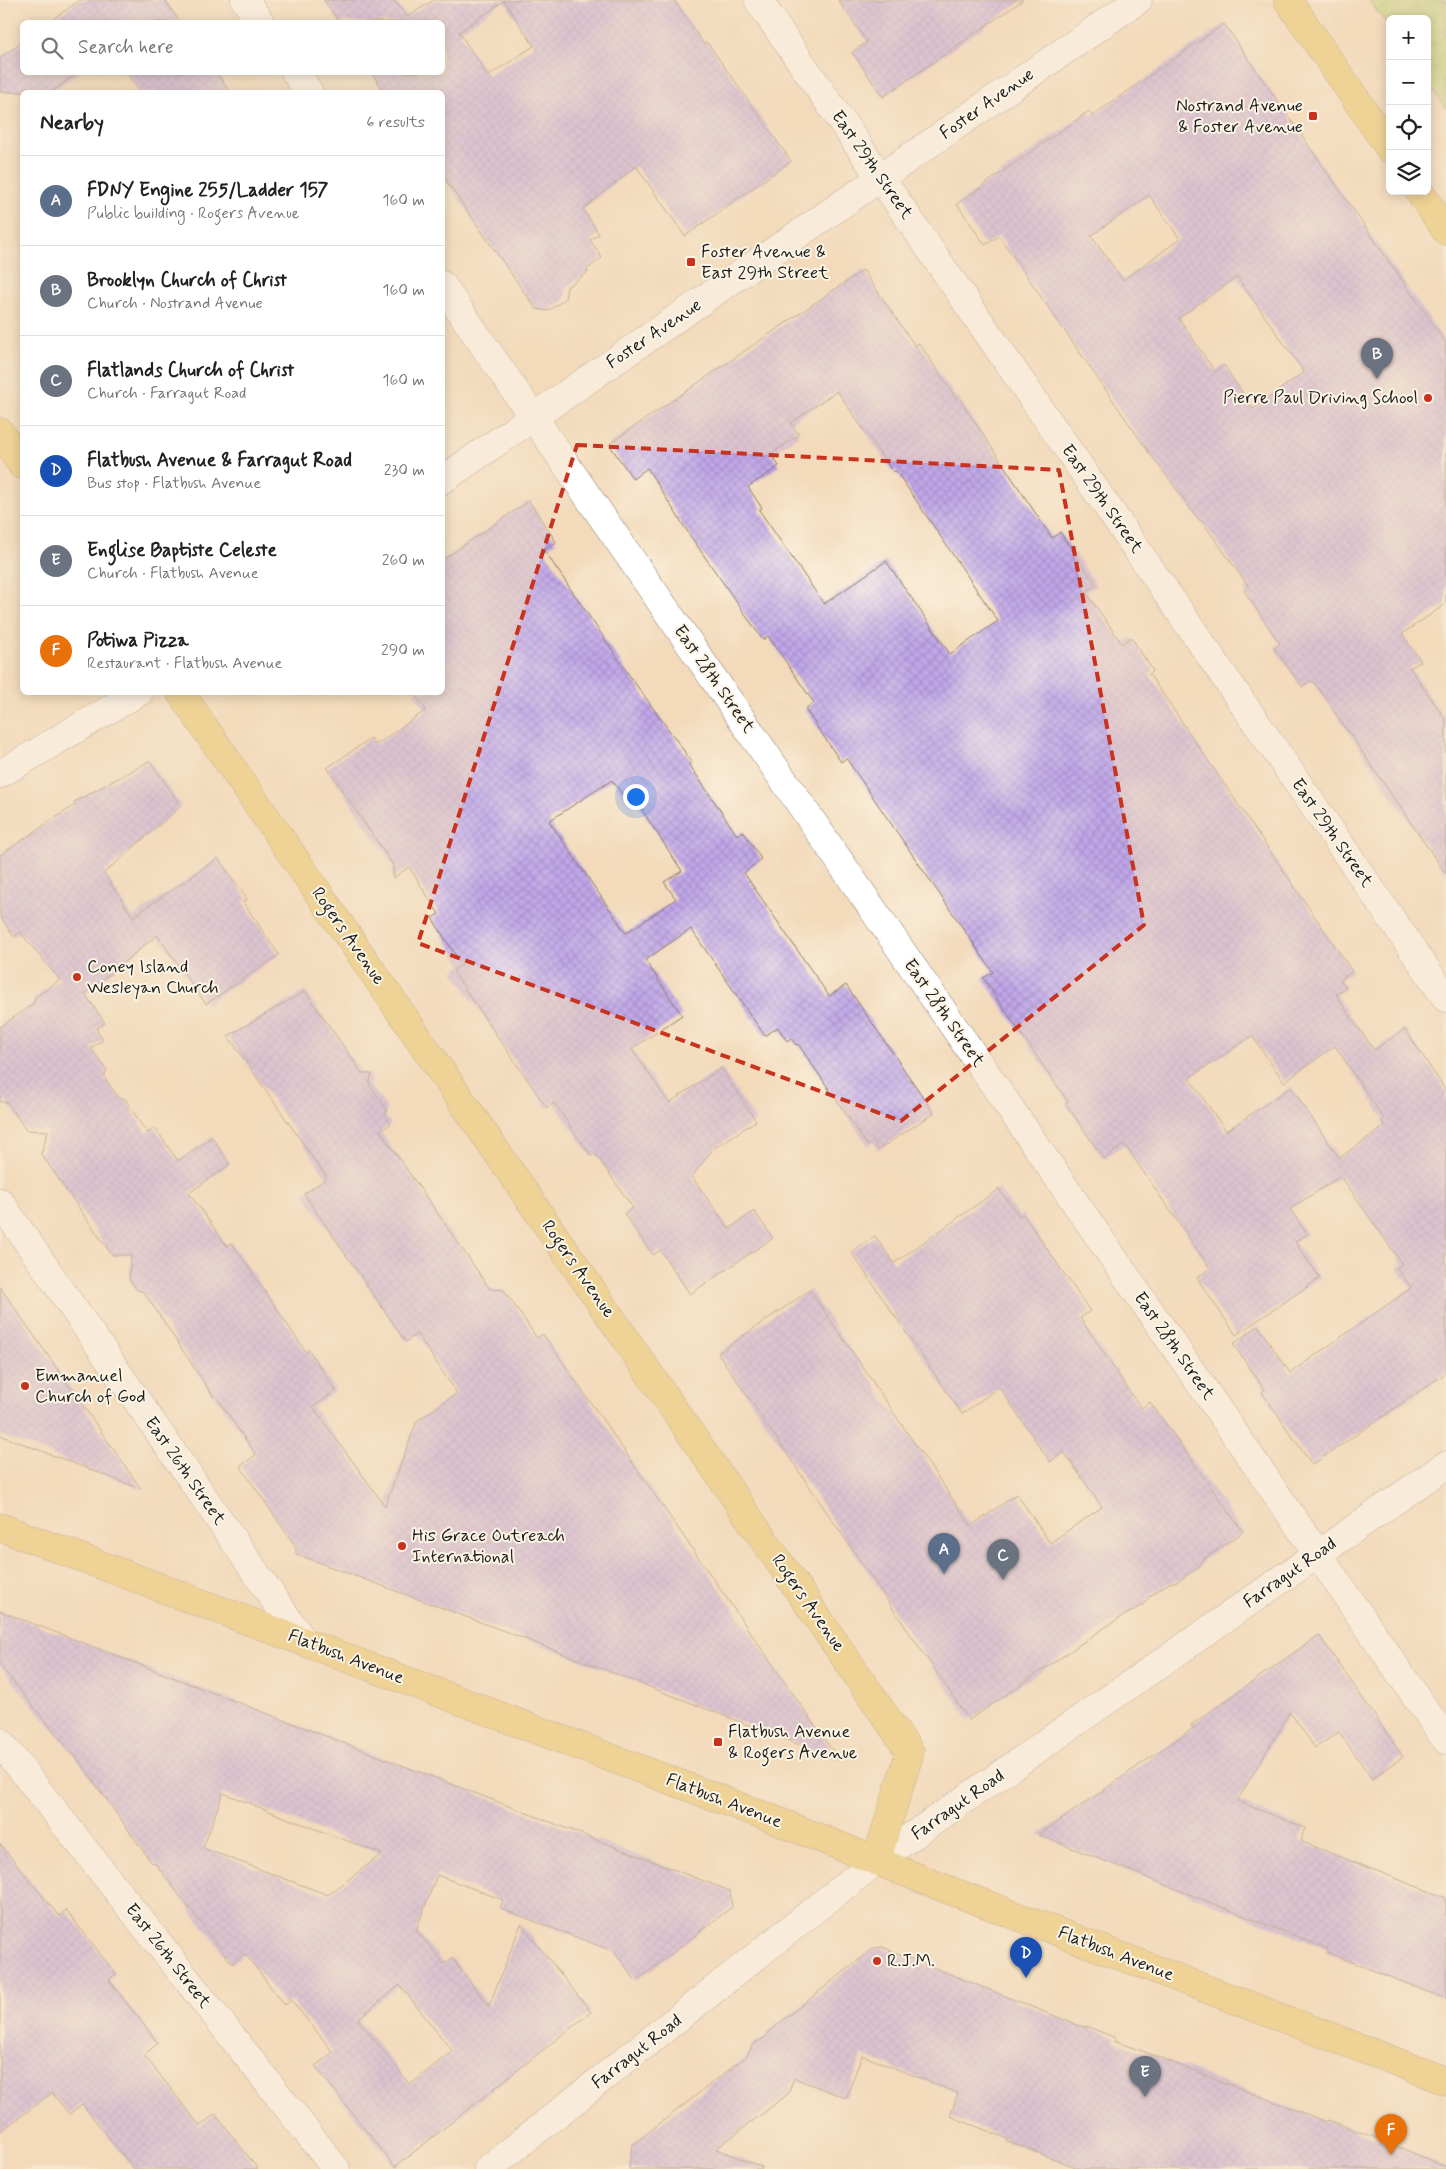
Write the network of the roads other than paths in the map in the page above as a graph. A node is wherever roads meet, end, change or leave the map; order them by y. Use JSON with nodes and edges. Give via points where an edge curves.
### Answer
{"nodes":[{"id":1,"x":244,"y":0,"type":"edge"},
{"id":2,"x":758,"y":0,"type":"edge"},
{"id":3,"x":1138,"y":0,"type":"edge"},
{"id":4,"x":1288,"y":0,"type":"edge"},
{"id":5,"x":259,"y":20,"type":"edge"},
{"id":6,"x":297,"y":75,"type":"edge"},
{"id":7,"x":308,"y":90,"type":"edge"},
{"id":8,"x":1386,"y":143,"type":"edge"},
{"id":9,"x":881,"y":177,"type":"junction"},
{"id":10,"x":1422,"y":195,"type":"edge"},
{"id":11,"x":1446,"y":231,"type":"edge"},
{"id":12,"x":445,"y":289,"type":"edge"},
{"id":13,"x":534,"y":417,"type":"junction"},
{"id":14,"x":0,"y":432,"type":"edge"},
{"id":15,"x":20,"y":462,"type":"edge"},
{"id":16,"x":445,"y":478,"type":"edge"},
{"id":17,"x":134,"y":695,"type":"edge"},
{"id":18,"x":182,"y":695,"type":"edge"},
{"id":19,"x":0,"y":774,"type":"edge"},
{"id":20,"x":1446,"y":998,"type":"edge"},
{"id":21,"x":0,"y":1202,"type":"edge"},
{"id":22,"x":1446,"y":1465,"type":"edge"},
{"id":23,"x":0,"y":1527,"type":"edge"},
{"id":24,"x":1318,"y":1554,"type":"junction"},
{"id":25,"x":303,"y":1641,"type":"junction"},
{"id":26,"x":1446,"y":1740,"type":"edge"},
{"id":27,"x":0,"y":1742,"type":"edge"},
{"id":28,"x":876,"y":1861,"type":"junction"},
{"id":29,"x":1446,"y":2081,"type":"edge"},
{"id":30,"x":336,"y":2169,"type":"edge"},
{"id":31,"x":488,"y":2169,"type":"edge"}],
"edges":[{"from":1,"to":5,"type":"street"},
{"from":2,"to":9,"type":"street","name":"East 29th Street"},
{"from":3,"to":9,"type":"street","name":"Foster Avenue"},
{"from":4,"to":8,"type":"main road"},
{"from":6,"to":7,"type":"street"},
{"from":9,"to":13,"type":"street","name":"Foster Avenue"},
{"from":9,"to":20,"type":"street","name":"East 29th Street"},
{"from":10,"to":11,"type":"main road"},
{"from":12,"to":13,"type":"street","name":"East 28th Street"},
{"from":13,"to":16,"type":"street","name":"Foster Avenue"},
{"from":13,"to":24,"type":"street","name":"East 28th Street"},
{"from":14,"to":15,"type":"main road"},
{"from":17,"to":19,"type":"street"},
{"from":18,"to":28,"type":"main road","name":"Rogers Avenue","via":[[910,1752]]},
{"from":21,"to":25,"type":"street","name":"East 26th Street"},
{"from":22,"to":24,"type":"street","name":"Farragut Road"},
{"from":23,"to":25,"type":"main road","name":"Flatbush Avenue"},
{"from":24,"to":26,"type":"street","name":"East 28th Street"},
{"from":24,"to":28,"type":"street","name":"Farragut Road"},
{"from":25,"to":28,"type":"main road","name":"Flatbush Avenue"},
{"from":27,"to":30,"type":"street","name":"East 26th Street"},
{"from":28,"to":29,"type":"main road","name":"Flatbush Avenue"},
{"from":28,"to":31,"type":"street","name":"Farragut Road"}]}
